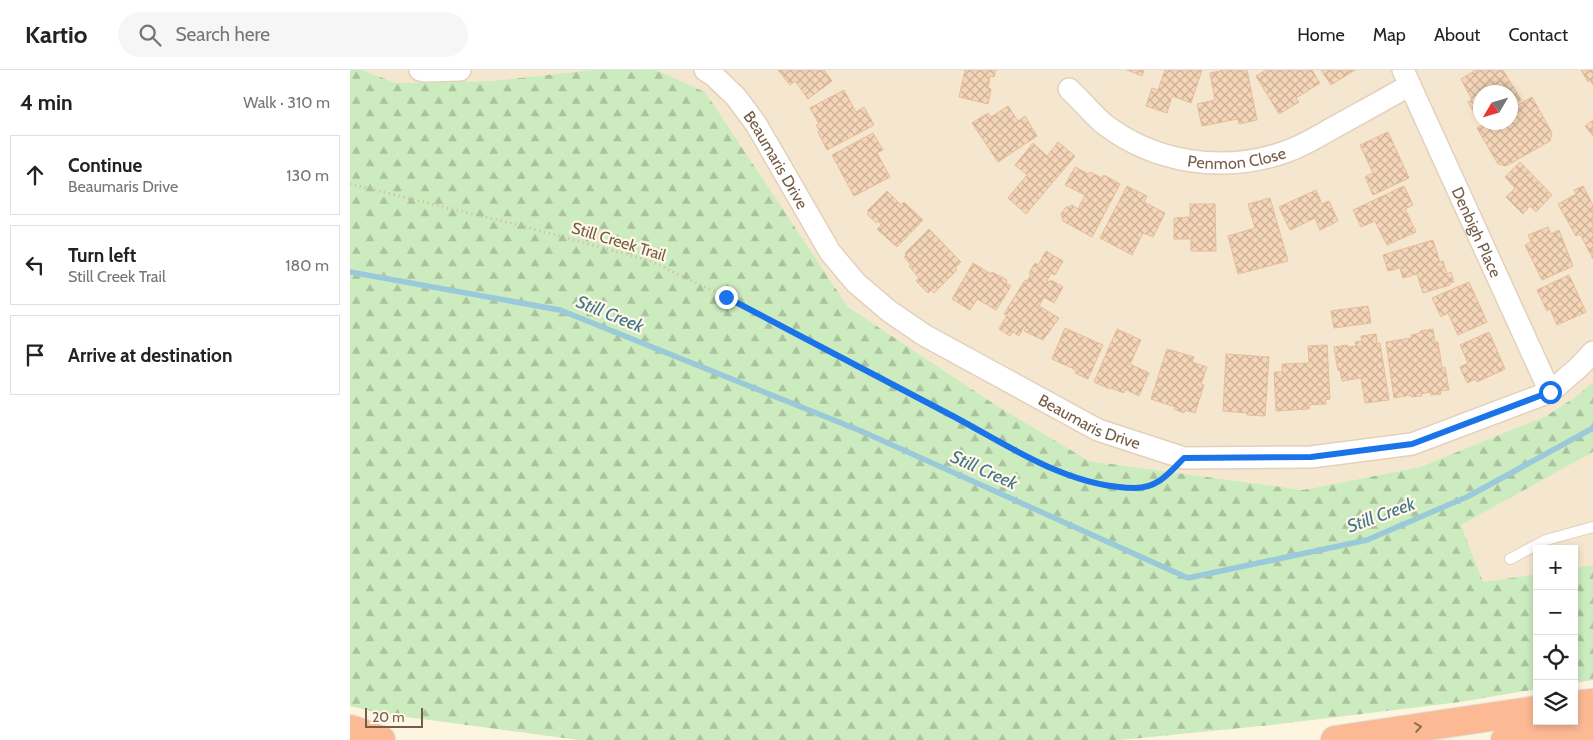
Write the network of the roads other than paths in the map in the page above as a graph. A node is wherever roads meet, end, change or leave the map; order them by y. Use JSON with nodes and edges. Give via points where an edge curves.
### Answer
{"nodes":[{"id":1,"x":420,"y":70,"type":"edge"},
{"id":2,"x":460,"y":70,"type":"edge"},
{"id":3,"x":705,"y":70,"type":"edge"},
{"id":4,"x":1406,"y":78,"type":"edge"},
{"id":5,"x":1070,"y":89,"type":"dead end"},
{"id":6,"x":1593,"y":352,"type":"edge"},
{"id":7,"x":1550,"y":392,"type":"junction"},
{"id":8,"x":1593,"y":526,"type":"edge"},
{"id":9,"x":1510,"y":559,"type":"dead end"},
{"id":10,"x":1593,"y":703,"type":"edge"},
{"id":11,"x":1578,"y":705,"type":"edge"},
{"id":12,"x":1533,"y":711,"type":"edge"},
{"id":13,"x":1593,"y":726,"type":"edge"},
{"id":14,"x":350,"y":729,"type":"edge"},
{"id":15,"x":381,"y":740,"type":"edge"},
{"id":16,"x":1335,"y":740,"type":"edge"},
{"id":17,"x":1505,"y":740,"type":"edge"}],
"edges":[{"from":1,"to":2,"type":"street"},
{"from":3,"to":7,"type":"street","name":"Beaumaris Drive","via":[[736,97],[756,124],[830,252],[856,283],[924,335],[1098,430],[1184,458],[1311,457],[1412,444]]},
{"from":4,"to":5,"type":"street","name":"Penmon Close","via":[[1318,136],[1283,153],[1247,162],[1208,164],[1174,158],[1136,145],[1104,124]]},
{"from":4,"to":7,"type":"street","name":"Denbigh Place"},
{"from":6,"to":7,"type":"street","name":"Beaumaris Drive"},
{"from":8,"to":9,"type":"lane","via":[[1546,540]]},
{"from":10,"to":11,"type":"highway"},
{"from":16,"to":12,"type":"highway","one_way":true},
{"from":13,"to":17,"type":"highway"},
{"from":14,"to":15,"type":"highway"}]}
